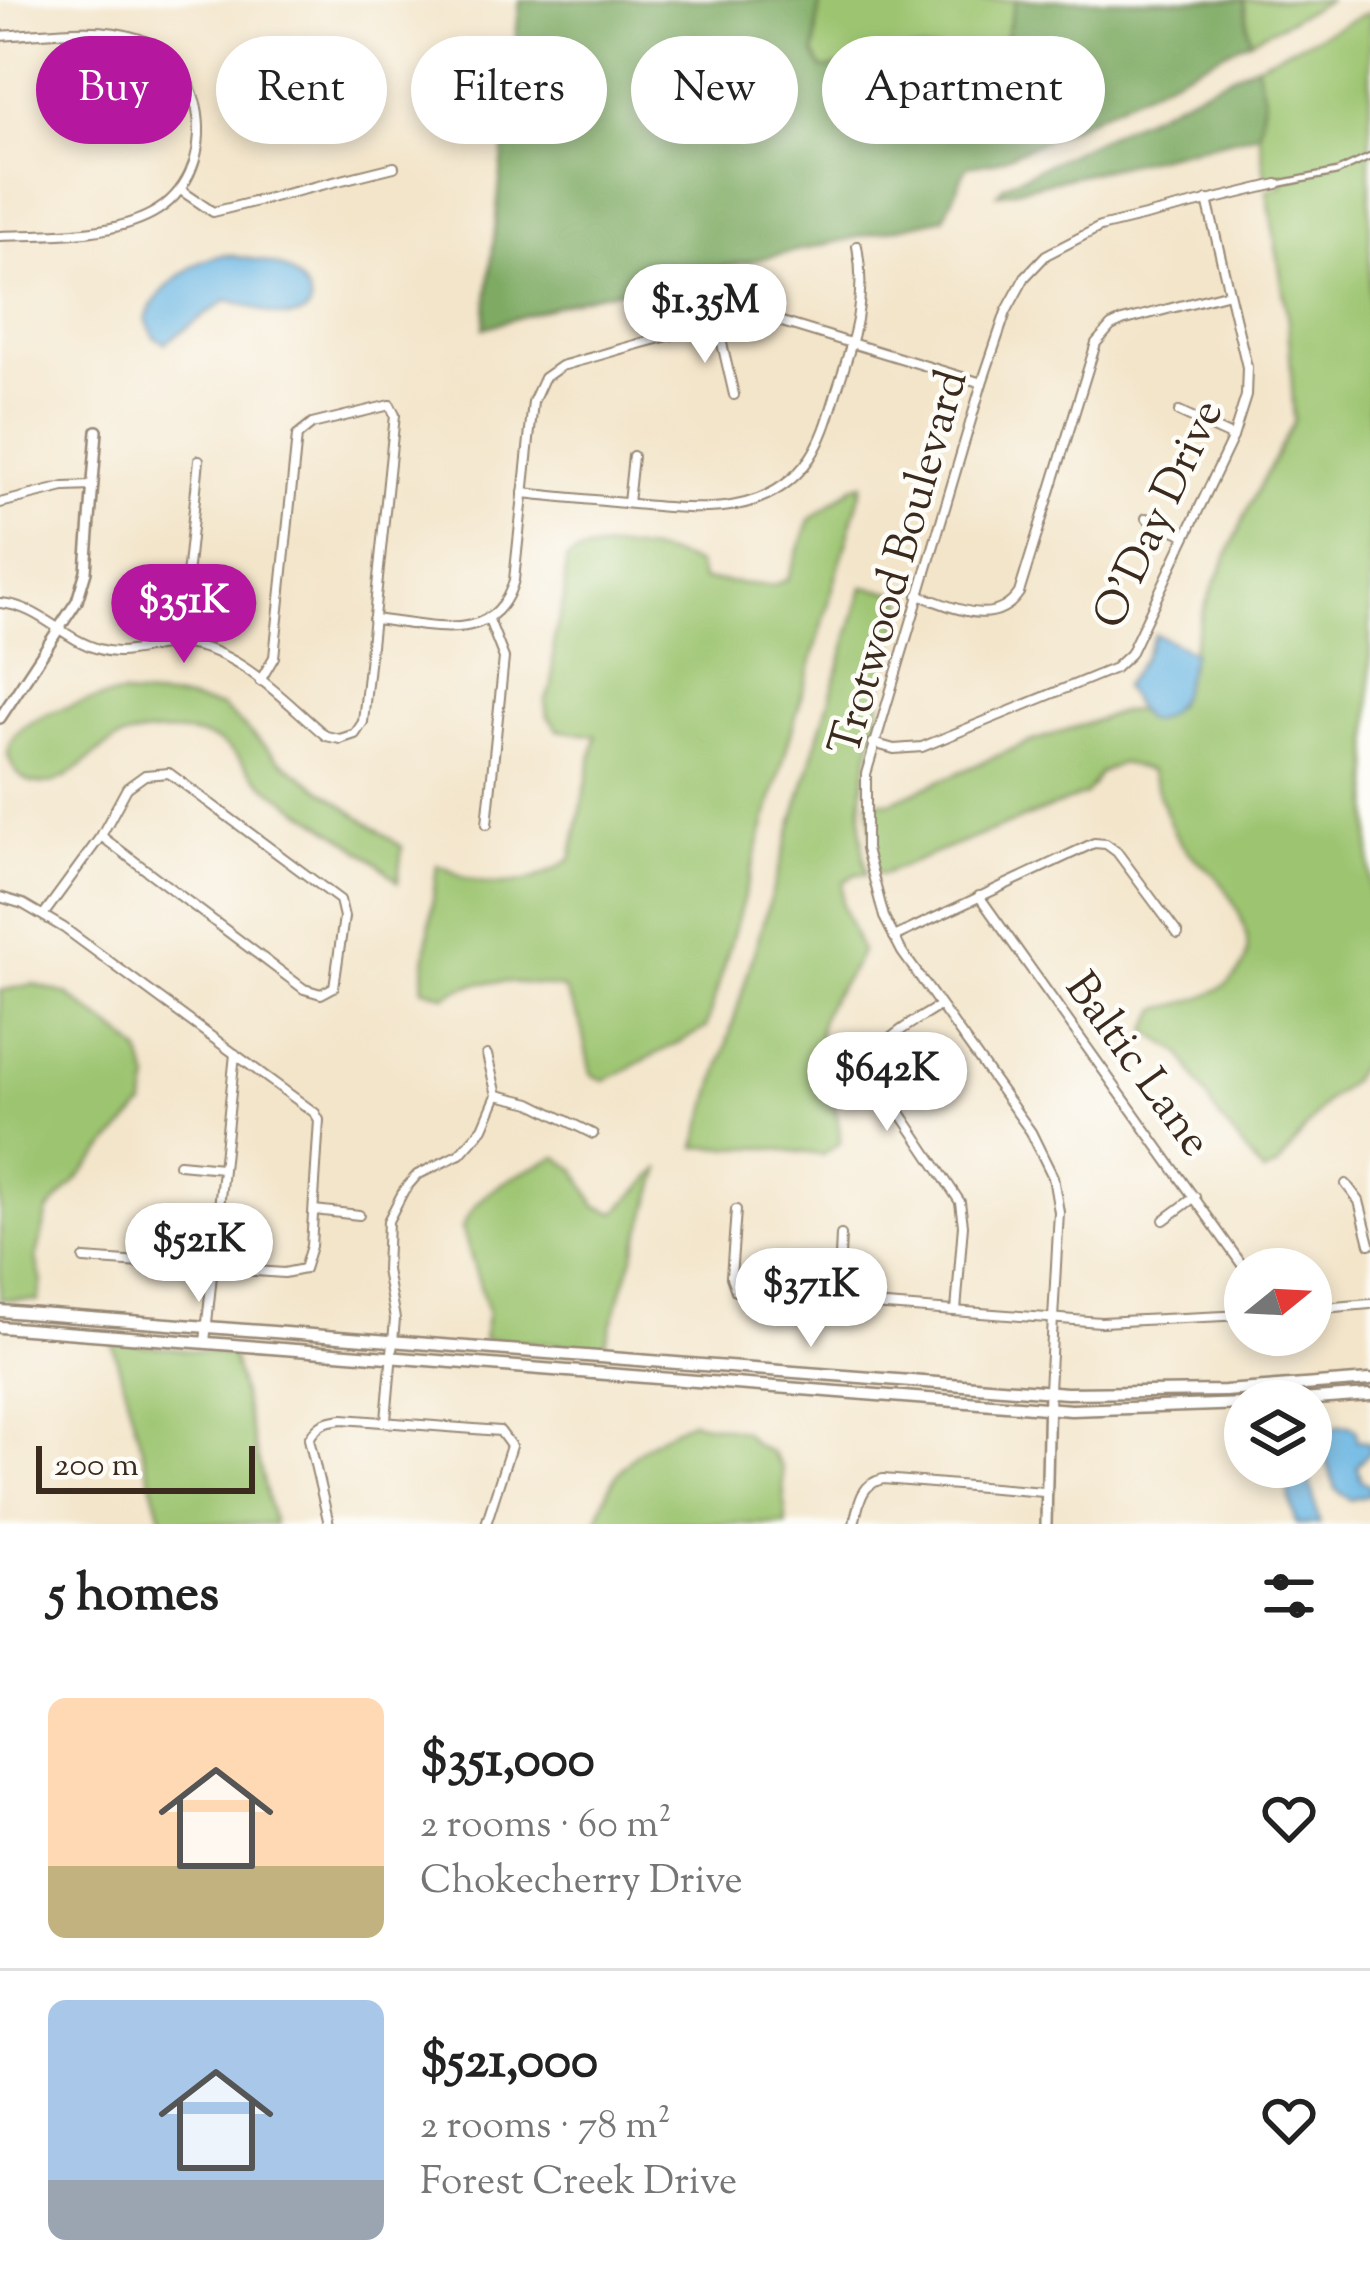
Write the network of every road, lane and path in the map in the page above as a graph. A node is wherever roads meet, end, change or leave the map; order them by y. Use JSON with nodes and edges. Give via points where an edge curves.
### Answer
{"nodes":[{"id":1,"x":0,"y":36,"type":"edge"},
{"id":2,"x":1370,"y":157,"type":"edge"},
{"id":3,"x":394,"y":167,"type":"dead end"},
{"id":4,"x":1277,"y":184,"type":"joint"},
{"id":5,"x":182,"y":191,"type":"junction"},
{"id":6,"x":1207,"y":200,"type":"junction"},
{"id":7,"x":0,"y":236,"type":"edge"},
{"id":8,"x":857,"y":246,"type":"dead end"},
{"id":9,"x":1229,"y":293,"type":"junction"},
{"id":10,"x":718,"y":326,"type":"junction"},
{"id":11,"x":852,"y":344,"type":"junction"},
{"id":12,"x":982,"y":383,"type":"junction"},
{"id":13,"x":734,"y":395,"type":"dead end"},
{"id":14,"x":1179,"y":412,"type":"dead end"},
{"id":15,"x":97,"y":431,"type":"dead end"},
{"id":16,"x":1233,"y":436,"type":"junction"},
{"id":17,"x":633,"y":456,"type":"dead end"},
{"id":18,"x":199,"y":460,"type":"dead end"},
{"id":19,"x":95,"y":486,"type":"junction"},
{"id":20,"x":523,"y":494,"type":"junction"},
{"id":21,"x":0,"y":503,"type":"edge"},
{"id":22,"x":628,"y":503,"type":"junction"},
{"id":23,"x":1145,"y":518,"type":"dead end"},
{"id":24,"x":1185,"y":536,"type":"junction"},
{"id":25,"x":918,"y":595,"type":"junction"},
{"id":26,"x":0,"y":603,"type":"edge"},
{"id":27,"x":373,"y":619,"type":"junction"},
{"id":28,"x":489,"y":620,"type":"junction"},
{"id":29,"x":59,"y":629,"type":"junction"},
{"id":30,"x":180,"y":644,"type":"junction"},
{"id":31,"x":260,"y":681,"type":"junction"},
{"id":32,"x":0,"y":718,"type":"edge"},
{"id":33,"x":873,"y":743,"type":"junction"},
{"id":34,"x":487,"y":824,"type":"dead end"},
{"id":35,"x":101,"y":836,"type":"junction"},
{"id":36,"x":979,"y":896,"type":"junction"},
{"id":37,"x":0,"y":897,"type":"edge"},
{"id":38,"x":44,"y":914,"type":"junction"},
{"id":39,"x":1178,"y":934,"type":"dead end"},
{"id":40,"x":894,"y":937,"type":"junction"},
{"id":41,"x":940,"y":1006,"type":"junction"},
{"id":42,"x":235,"y":1054,"type":"junction"},
{"id":43,"x":487,"y":1055,"type":"dead end"},
{"id":44,"x":497,"y":1095,"type":"junction"},
{"id":45,"x":593,"y":1134,"type":"dead end"},
{"id":46,"x":179,"y":1165,"type":"dead end"},
{"id":47,"x":222,"y":1168,"type":"junction"},
{"id":48,"x":1346,"y":1184,"type":"dead end"},
{"id":49,"x":1195,"y":1197,"type":"junction"},
{"id":50,"x":314,"y":1210,"type":"junction"},
{"id":51,"x":736,"y":1210,"type":"dead end"},
{"id":52,"x":359,"y":1215,"type":"dead end"},
{"id":53,"x":1164,"y":1220,"type":"dead end"},
{"id":54,"x":842,"y":1235,"type":"dead end"},
{"id":55,"x":1370,"y":1244,"type":"edge"},
{"id":56,"x":1230,"y":1248,"type":"edge"},
{"id":57,"x":84,"y":1258,"type":"dead end"},
{"id":58,"x":212,"y":1267,"type":"junction"},
{"id":59,"x":838,"y":1303,"type":"junction"},
{"id":60,"x":1370,"y":1304,"type":"edge"},
{"id":61,"x":1332,"y":1307,"type":"edge"},
{"id":62,"x":0,"y":1311,"type":"edge"},
{"id":63,"x":956,"y":1311,"type":"junction"},
{"id":64,"x":1224,"y":1317,"type":"edge"},
{"id":65,"x":1052,"y":1319,"type":"junction"},
{"id":66,"x":0,"y":1327,"type":"edge"},
{"id":67,"x":206,"y":1336,"type":"junction"},
{"id":68,"x":394,"y":1342,"type":"junction"},
{"id":69,"x":392,"y":1359,"type":"junction"},
{"id":70,"x":1370,"y":1380,"type":"edge"},
{"id":71,"x":1332,"y":1385,"type":"edge"},
{"id":72,"x":1048,"y":1390,"type":"junction"},
{"id":73,"x":1154,"y":1394,"type":"junction"},
{"id":74,"x":1370,"y":1396,"type":"edge"},
{"id":75,"x":1224,"y":1398,"type":"edge"},
{"id":76,"x":1224,"y":1398,"type":"edge"},
{"id":77,"x":1332,"y":1398,"type":"edge"},
{"id":78,"x":1047,"y":1407,"type":"junction"},
{"id":79,"x":1155,"y":1409,"type":"junction"},
{"id":80,"x":386,"y":1420,"type":"junction"},
{"id":81,"x":1044,"y":1492,"type":"junction"},
{"id":82,"x":329,"y":1524,"type":"edge"},
{"id":83,"x":486,"y":1524,"type":"edge"},
{"id":84,"x":854,"y":1524,"type":"edge"},
{"id":85,"x":1046,"y":1524,"type":"edge"}],
"edges":[{"from":1,"to":5,"type":"street","via":[[107,32],[160,49],[193,94],[200,123],[197,160]]},
{"from":2,"to":4,"type":"street"},
{"from":3,"to":5,"type":"street","via":[[213,212]]},
{"from":4,"to":6,"type":"street","name":"Trotwood Boulevard"},
{"from":5,"to":7,"type":"street","via":[[152,214],[115,226]]},
{"from":6,"to":9,"type":"street","name":"O'Day Drive"},
{"from":6,"to":12,"type":"street","name":"Trotwood Boulevard","via":[[1100,227],[1046,255],[1016,291]]},
{"from":8,"to":11,"type":"street","via":[[863,298]]},
{"from":9,"to":16,"type":"street","name":"O'Day Drive","via":[[1248,382]]},
{"from":9,"to":25,"type":"street","via":[[1122,321],[1096,343],[1009,607],[982,614]]},
{"from":10,"to":11,"type":"street","via":[[782,322]]},
{"from":10,"to":13,"type":"street"},
{"from":10,"to":20,"type":"street","via":[[550,372],[533,402]]},
{"from":11,"to":12,"type":"street"},
{"from":11,"to":22,"type":"street","via":[[822,438],[772,493],[703,511]]},
{"from":12,"to":25,"type":"street","name":"Trotwood Boulevard"},
{"from":14,"to":16,"type":"street"},
{"from":15,"to":19,"type":"street"},
{"from":16,"to":24,"type":"street","name":"O'Day Drive"},
{"from":17,"to":22,"type":"street"},
{"from":18,"to":30,"type":"street"},
{"from":19,"to":21,"type":"street"},
{"from":19,"to":29,"type":"street","via":[[86,572]]},
{"from":20,"to":22,"type":"street"},
{"from":20,"to":28,"type":"street","via":[[514,580]]},
{"from":23,"to":24,"type":"street"},
{"from":24,"to":33,"type":"street","name":"O'Day Drive","via":[[1130,654],[1115,668],[922,747]]},
{"from":25,"to":33,"type":"street","name":"Trotwood Boulevard"},
{"from":26,"to":29,"type":"street","via":[[36,612]]},
{"from":27,"to":28,"type":"street","via":[[465,628]]},
{"from":27,"to":31,"type":"street","via":[[363,722],[355,734],[326,736]]},
{"from":27,"to":31,"type":"street","via":[[395,415],[384,403],[297,436],[274,657]]},
{"from":28,"to":34,"type":"street","via":[[505,658]]},
{"from":29,"to":30,"type":"street","via":[[115,653]]},
{"from":29,"to":32,"type":"street"},
{"from":30,"to":31,"type":"street","via":[[212,650]]},
{"from":33,"to":40,"type":"street","name":"Trotwood Boulevard","via":[[866,849]]},
{"from":35,"to":35,"type":"street","via":[[304,989],[321,994],[334,987],[340,900],[178,778],[156,772],[136,779]]},
{"from":35,"to":38,"type":"street"},
{"from":36,"to":39,"type":"street","via":[[1084,845],[1106,844]]},
{"from":36,"to":40,"type":"street"},
{"from":36,"to":49,"type":"street","name":"Baltic Lane"},
{"from":37,"to":38,"type":"street"},
{"from":38,"to":42,"type":"street"},
{"from":40,"to":41,"type":"street","name":"Trotwood Boulevard"},
{"from":41,"to":63,"type":"street","via":[[884,1044],[873,1072],[960,1202]]},
{"from":41,"to":65,"type":"street","name":"Trotwood Boulevard","via":[[1031,1132],[1053,1177]]},
{"from":42,"to":47,"type":"street"},
{"from":42,"to":50,"type":"street","via":[[319,1120]]},
{"from":43,"to":44,"type":"street"},
{"from":44,"to":45,"type":"street"},
{"from":44,"to":68,"type":"street","via":[[472,1142],[417,1175],[394,1205],[386,1241]]},
{"from":46,"to":47,"type":"street"},
{"from":47,"to":58,"type":"street"},
{"from":48,"to":55,"type":"street"},
{"from":49,"to":53,"type":"street"},
{"from":49,"to":56,"type":"street","name":"Baltic Lane"},
{"from":50,"to":52,"type":"street"},
{"from":50,"to":58,"type":"street","via":[[304,1269]]},
{"from":51,"to":59,"type":"street","via":[[736,1291]]},
{"from":54,"to":59,"type":"street"},
{"from":57,"to":58,"type":"street"},
{"from":58,"to":67,"type":"street"},
{"from":59,"to":63,"type":"street"},
{"from":60,"to":61,"type":"street"},
{"from":62,"to":67,"type":"main road"},
{"from":63,"to":65,"type":"street"},
{"from":64,"to":65,"type":"street"},
{"from":65,"to":72,"type":"street","name":"Trotwood Boulevard"},
{"from":66,"to":67,"type":"main road"},
{"from":67,"to":68,"type":"main road"},
{"from":67,"to":69,"type":"main road"},
{"from":68,"to":69,"type":"street"},
{"from":68,"to":72,"type":"main road"},
{"from":69,"to":78,"type":"main road"},
{"from":69,"to":80,"type":"street"},
{"from":70,"to":71,"type":"main road"},
{"from":72,"to":73,"type":"main road"},
{"from":72,"to":78,"type":"street","name":"Trotwood Boulevard"},
{"from":73,"to":75,"type":"main road"},
{"from":73,"to":79,"type":"main road"},
{"from":74,"to":77,"type":"main road"},
{"from":76,"to":79,"type":"main road"},
{"from":78,"to":79,"type":"main road"},
{"from":78,"to":81,"type":"street","name":"Trotwood Boulevard"},
{"from":80,"to":82,"type":"street","via":[[326,1420],[309,1438]]},
{"from":80,"to":83,"type":"street","via":[[507,1436],[511,1446]]},
{"from":81,"to":84,"type":"street","via":[[883,1479],[863,1490]]},
{"from":81,"to":85,"type":"street","name":"Trotwood Boulevard"}]}
